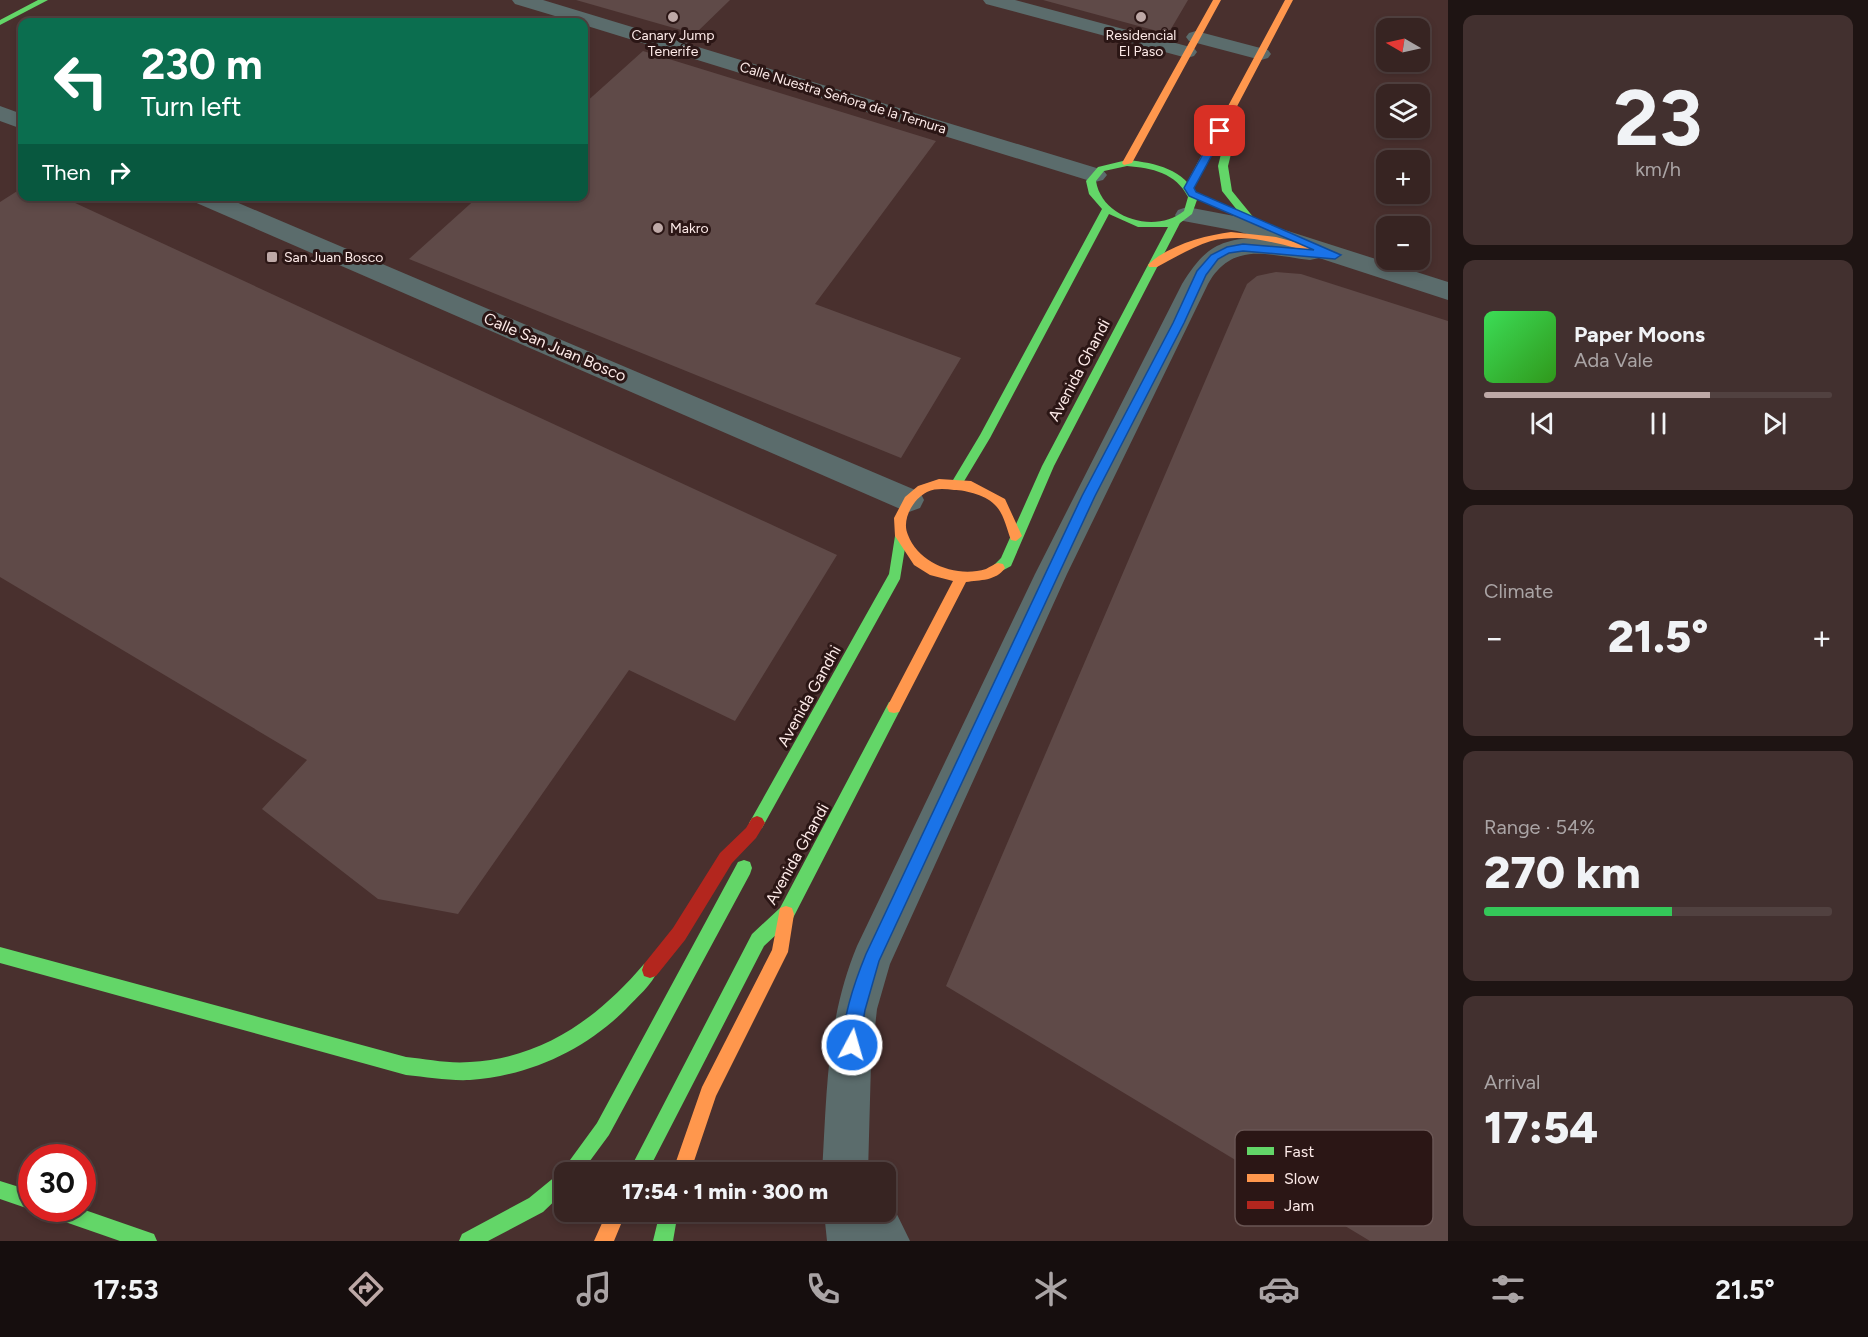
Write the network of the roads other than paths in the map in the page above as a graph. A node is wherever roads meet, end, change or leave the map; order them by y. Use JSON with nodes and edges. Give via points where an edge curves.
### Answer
{"nodes":[{"id":1,"x":44,"y":0,"type":"edge"},
{"id":2,"x":523,"y":0,"type":"edge"},
{"id":3,"x":993,"y":0,"type":"edge"},
{"id":4,"x":1217,"y":0,"type":"edge"},
{"id":5,"x":1289,"y":0,"type":"edge"},
{"id":6,"x":582,"y":18,"type":"edge"},
{"id":7,"x":588,"y":20,"type":"edge"},
{"id":8,"x":0,"y":24,"type":"edge"},
{"id":9,"x":1191,"y":45,"type":"junction"},
{"id":10,"x":1261,"y":54,"type":"junction"},
{"id":11,"x":1230,"y":112,"type":"junction"},
{"id":12,"x":0,"y":113,"type":"edge"},
{"id":13,"x":18,"y":120,"type":"edge"},
{"id":14,"x":1128,"y":163,"type":"junction"},
{"id":15,"x":1095,"y":176,"type":"junction"},
{"id":16,"x":212,"y":201,"type":"edge"},
{"id":17,"x":1186,"y":204,"type":"junction"},
{"id":18,"x":1106,"y":210,"type":"junction"},
{"id":19,"x":1249,"y":218,"type":"junction"},
{"id":20,"x":1334,"y":255,"type":"junction"},
{"id":21,"x":1153,"y":265,"type":"junction"},
{"id":22,"x":1448,"y":291,"type":"edge"},
{"id":23,"x":956,"y":485,"type":"junction"},
{"id":24,"x":909,"y":500,"type":"junction"},
{"id":25,"x":901,"y":536,"type":"junction"},
{"id":26,"x":1016,"y":536,"type":"junction"},
{"id":27,"x":962,"y":577,"type":"junction"},
{"id":28,"x":751,"y":833,"type":"junction"},
{"id":29,"x":786,"y":914,"type":"junction"},
{"id":30,"x":0,"y":955,"type":"edge"},
{"id":31,"x":578,"y":1162,"type":"edge"},
{"id":32,"x":643,"y":1162,"type":"edge"},
{"id":33,"x":685,"y":1162,"type":"edge"},
{"id":34,"x":848,"y":1162,"type":"edge"},
{"id":35,"x":554,"y":1189,"type":"edge"},
{"id":36,"x":0,"y":1190,"type":"edge"},
{"id":37,"x":18,"y":1196,"type":"edge"},
{"id":38,"x":92,"y":1222,"type":"edge"},
{"id":39,"x":613,"y":1222,"type":"edge"},
{"id":40,"x":667,"y":1222,"type":"edge"},
{"id":41,"x":848,"y":1222,"type":"edge"},
{"id":42,"x":877,"y":1222,"type":"edge"},
{"id":43,"x":147,"y":1241,"type":"edge"},
{"id":44,"x":470,"y":1241,"type":"edge"},
{"id":45,"x":604,"y":1241,"type":"edge"},
{"id":46,"x":663,"y":1241,"type":"edge"},
{"id":47,"x":850,"y":1241,"type":"edge"},
{"id":48,"x":887,"y":1241,"type":"edge"}],
"edges":[{"from":1,"to":8,"type":"street"},
{"from":2,"to":6,"type":"street","name":"Calle Nuestra Señora de la Ternura"},
{"from":3,"to":9,"type":"street"},
{"from":4,"to":9,"type":"street"},
{"from":5,"to":10,"type":"street","name":"Avenida Ghandi"},
{"from":7,"to":15,"type":"street","name":"Calle Nuestra Señora de la Ternura"},
{"from":9,"to":10,"type":"street"},
{"from":9,"to":14,"type":"street"},
{"from":10,"to":11,"type":"street","name":"Avenida Ghandi"},
{"from":11,"to":17,"type":"street","name":"Avenida Ghandi"},
{"from":11,"to":19,"type":"street","via":[[1232,134],[1223,166],[1226,183],[1230,198]]},
{"from":12,"to":13,"type":"street"},
{"from":14,"to":15,"type":"street","via":[[1108,167]]},
{"from":14,"to":17,"type":"street","via":[[1163,170],[1181,180]]},
{"from":15,"to":18,"type":"street","via":[[1092,193]]},
{"from":16,"to":24,"type":"street","name":"Calle San Juan Bosco"},
{"from":17,"to":18,"type":"street","via":[[1148,224],[1126,220]]},
{"from":17,"to":19,"type":"street"},
{"from":17,"to":20,"type":"street"},
{"from":17,"to":21,"type":"street","name":"Avenida Ghandi"},
{"from":18,"to":23,"type":"street"},
{"from":19,"to":20,"type":"street"},
{"from":20,"to":21,"type":"street","via":[[1231,236],[1191,245]]},
{"from":20,"to":22,"type":"street"},
{"from":20,"to":34,"type":"street","via":[[1227,250],[1214,257],[1201,274],[1089,496],[872,960],[856,1010],[850,1063]]},
{"from":21,"to":26,"type":"street","name":"Avenida Ghandi","via":[[1048,466]]},
{"from":23,"to":24,"type":"street","via":[[922,489]]},
{"from":23,"to":26,"type":"street","via":[[971,486],[1001,502]]},
{"from":24,"to":25,"type":"street","via":[[900,518]]},
{"from":25,"to":27,"type":"street","via":[[919,561],[935,571]]},
{"from":25,"to":28,"type":"street","name":"Avenida Gandhi","via":[[895,575]]},
{"from":26,"to":27,"type":"street","via":[[1006,562],[988,574]]},
{"from":27,"to":29,"type":"street","name":"Avenida Ghandi"},
{"from":28,"to":30,"type":"street","via":[[726,858],[680,934],[632,994],[575,1041],[521,1064],[469,1071],[406,1066]]},
{"from":28,"to":31,"type":"street","via":[[744,868],[603,1129]]},
{"from":29,"to":32,"type":"street","name":"Avenida Ghandi","via":[[758,940]]},
{"from":29,"to":33,"type":"street","via":[[780,952],[708,1093]]},
{"from":35,"to":44,"type":"street","via":[[537,1205]]},
{"from":36,"to":37,"type":"street"},
{"from":38,"to":43,"type":"street"},
{"from":39,"to":45,"type":"street"},
{"from":40,"to":46,"type":"street"},
{"from":41,"to":47,"type":"street"},
{"from":42,"to":48,"type":"street"}]}
